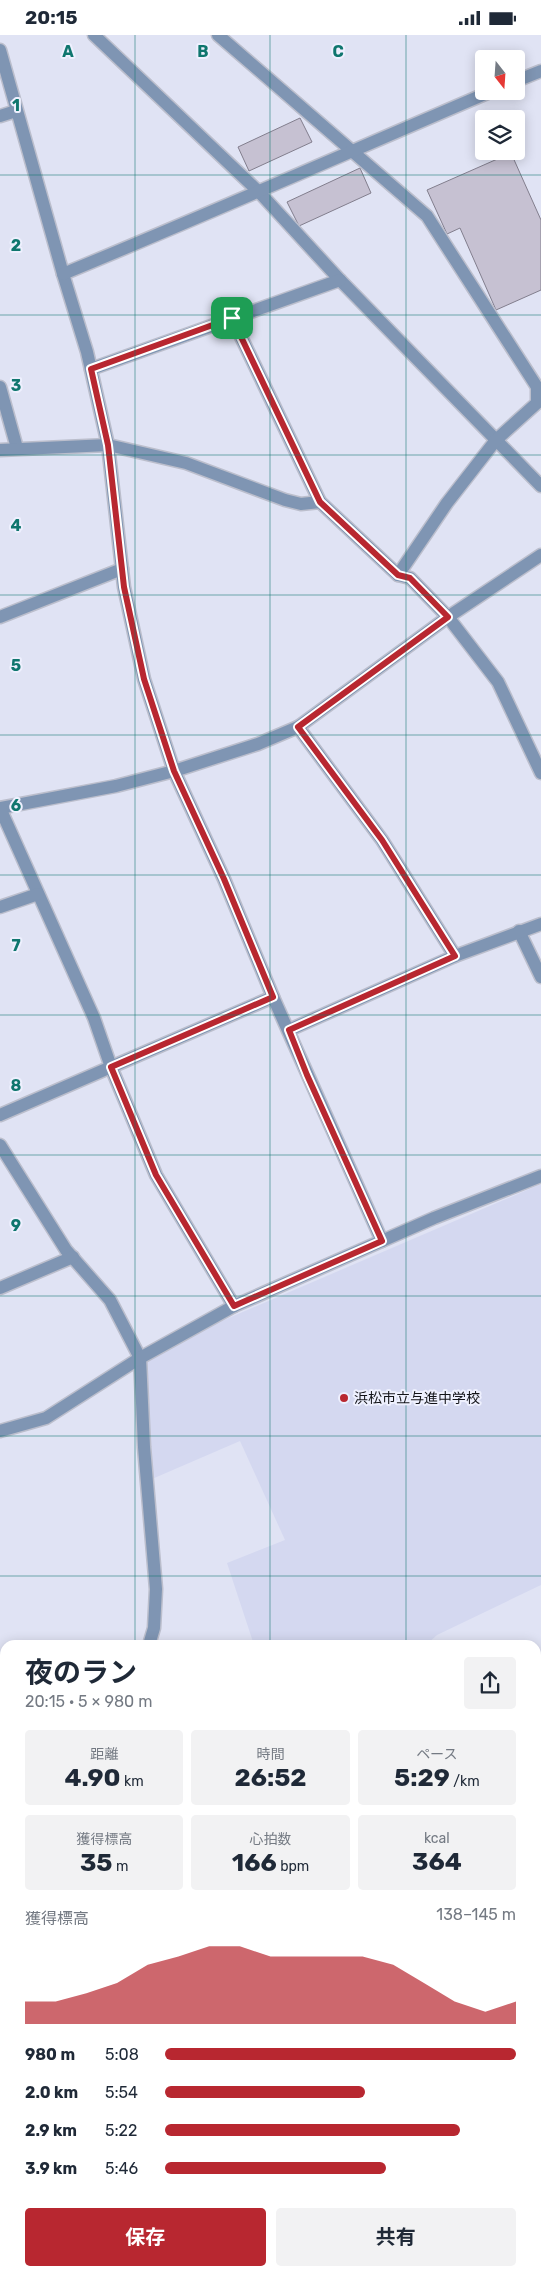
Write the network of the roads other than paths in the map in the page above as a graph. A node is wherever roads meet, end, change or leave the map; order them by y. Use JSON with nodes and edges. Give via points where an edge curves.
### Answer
{"nodes":[{"id":1,"x":94,"y":35,"type":"edge"},
{"id":2,"x":218,"y":35,"type":"edge"},
{"id":3,"x":0,"y":50,"type":"edge"},
{"id":4,"x":541,"y":71,"type":"edge"},
{"id":5,"x":525,"y":77,"type":"edge"},
{"id":6,"x":475,"y":98,"type":"edge"},
{"id":7,"x":16,"y":111,"type":"junction"},
{"id":8,"x":0,"y":115,"type":"edge"},
{"id":9,"x":352,"y":151,"type":"junction"},
{"id":10,"x":260,"y":193,"type":"junction"},
{"id":11,"x":63,"y":274,"type":"junction"},
{"id":12,"x":340,"y":280,"type":"junction"},
{"id":13,"x":232,"y":318,"type":"junction"},
{"id":14,"x":91,"y":369,"type":"junction"},
{"id":15,"x":0,"y":387,"type":"edge"},
{"id":16,"x":496,"y":440,"type":"junction"},
{"id":17,"x":108,"y":445,"type":"junction"},
{"id":18,"x":17,"y":448,"type":"junction"},
{"id":19,"x":0,"y":450,"type":"edge"},
{"id":20,"x":541,"y":487,"type":"edge"},
{"id":21,"x":320,"y":502,"type":"junction"},
{"id":22,"x":541,"y":555,"type":"edge"},
{"id":23,"x":122,"y":569,"type":"junction"},
{"id":24,"x":398,"y":575,"type":"junction"},
{"id":25,"x":0,"y":617,"type":"edge"},
{"id":26,"x":448,"y":617,"type":"junction"},
{"id":27,"x":298,"y":727,"type":"junction"},
{"id":28,"x":174,"y":771,"type":"junction"},
{"id":29,"x":541,"y":773,"type":"edge"},
{"id":30,"x":0,"y":808,"type":"edge"},
{"id":31,"x":38,"y":894,"type":"junction"},
{"id":32,"x":0,"y":907,"type":"edge"},
{"id":33,"x":541,"y":924,"type":"edge"},
{"id":34,"x":519,"y":931,"type":"junction"},
{"id":35,"x":455,"y":956,"type":"junction"},
{"id":36,"x":541,"y":977,"type":"edge"},
{"id":37,"x":273,"y":997,"type":"junction"},
{"id":38,"x":289,"y":1030,"type":"junction"},
{"id":39,"x":111,"y":1067,"type":"junction"},
{"id":40,"x":0,"y":1115,"type":"edge"},
{"id":41,"x":0,"y":1145,"type":"edge"},
{"id":42,"x":541,"y":1176,"type":"edge"},
{"id":43,"x":382,"y":1241,"type":"junction"},
{"id":44,"x":73,"y":1257,"type":"junction"},
{"id":45,"x":0,"y":1288,"type":"edge"},
{"id":46,"x":234,"y":1306,"type":"junction"},
{"id":47,"x":140,"y":1358,"type":"junction"},
{"id":48,"x":0,"y":1431,"type":"edge"},
{"id":49,"x":150,"y":1640,"type":"edge"}],
"edges":[{"from":1,"to":10,"type":"street"},
{"from":2,"to":9,"type":"street"},
{"from":3,"to":7,"type":"street"},
{"from":4,"to":5,"type":"street"},
{"from":6,"to":9,"type":"street"},
{"from":7,"to":8,"type":"street"},
{"from":7,"to":11,"type":"street"},
{"from":9,"to":10,"type":"street"},
{"from":9,"to":16,"type":"street","via":[[427,215],[537,387],[537,403]]},
{"from":10,"to":11,"type":"street"},
{"from":10,"to":12,"type":"street"},
{"from":11,"to":14,"type":"street"},
{"from":12,"to":13,"type":"street"},
{"from":12,"to":16,"type":"street"},
{"from":13,"to":14,"type":"street"},
{"from":13,"to":21,"type":"street"},
{"from":14,"to":17,"type":"street"},
{"from":15,"to":18,"type":"street"},
{"from":16,"to":20,"type":"street"},
{"from":16,"to":24,"type":"street","via":[[447,503]]},
{"from":17,"to":18,"type":"street"},
{"from":17,"to":21,"type":"street","via":[[186,463],[285,500],[301,504]]},
{"from":17,"to":23,"type":"street"},
{"from":18,"to":19,"type":"street"},
{"from":21,"to":24,"type":"street"},
{"from":22,"to":26,"type":"street"},
{"from":23,"to":25,"type":"street"},
{"from":23,"to":28,"type":"street","via":[[144,679]]},
{"from":24,"to":26,"type":"street","via":[[410,578]]},
{"from":26,"to":27,"type":"street"},
{"from":26,"to":29,"type":"street","via":[[498,682]]},
{"from":27,"to":28,"type":"street","via":[[258,744]]},
{"from":27,"to":35,"type":"street","via":[[382,840]]},
{"from":28,"to":30,"type":"street","via":[[116,786]]},
{"from":28,"to":37,"type":"street"},
{"from":30,"to":31,"type":"street"},
{"from":31,"to":32,"type":"street"},
{"from":31,"to":39,"type":"street","via":[[94,1018]]},
{"from":33,"to":34,"type":"street"},
{"from":34,"to":35,"type":"street"},
{"from":34,"to":36,"type":"street"},
{"from":35,"to":38,"type":"street"},
{"from":37,"to":38,"type":"street"},
{"from":37,"to":39,"type":"street"},
{"from":38,"to":43,"type":"street"},
{"from":39,"to":40,"type":"street"},
{"from":39,"to":46,"type":"street","via":[[156,1175]]},
{"from":41,"to":44,"type":"street"},
{"from":42,"to":43,"type":"street"},
{"from":43,"to":46,"type":"street"},
{"from":44,"to":45,"type":"street"},
{"from":44,"to":47,"type":"street","via":[[110,1300]]},
{"from":46,"to":47,"type":"street"},
{"from":47,"to":48,"type":"street","via":[[46,1418]]},
{"from":47,"to":49,"type":"street","via":[[156,1589]]}]}
